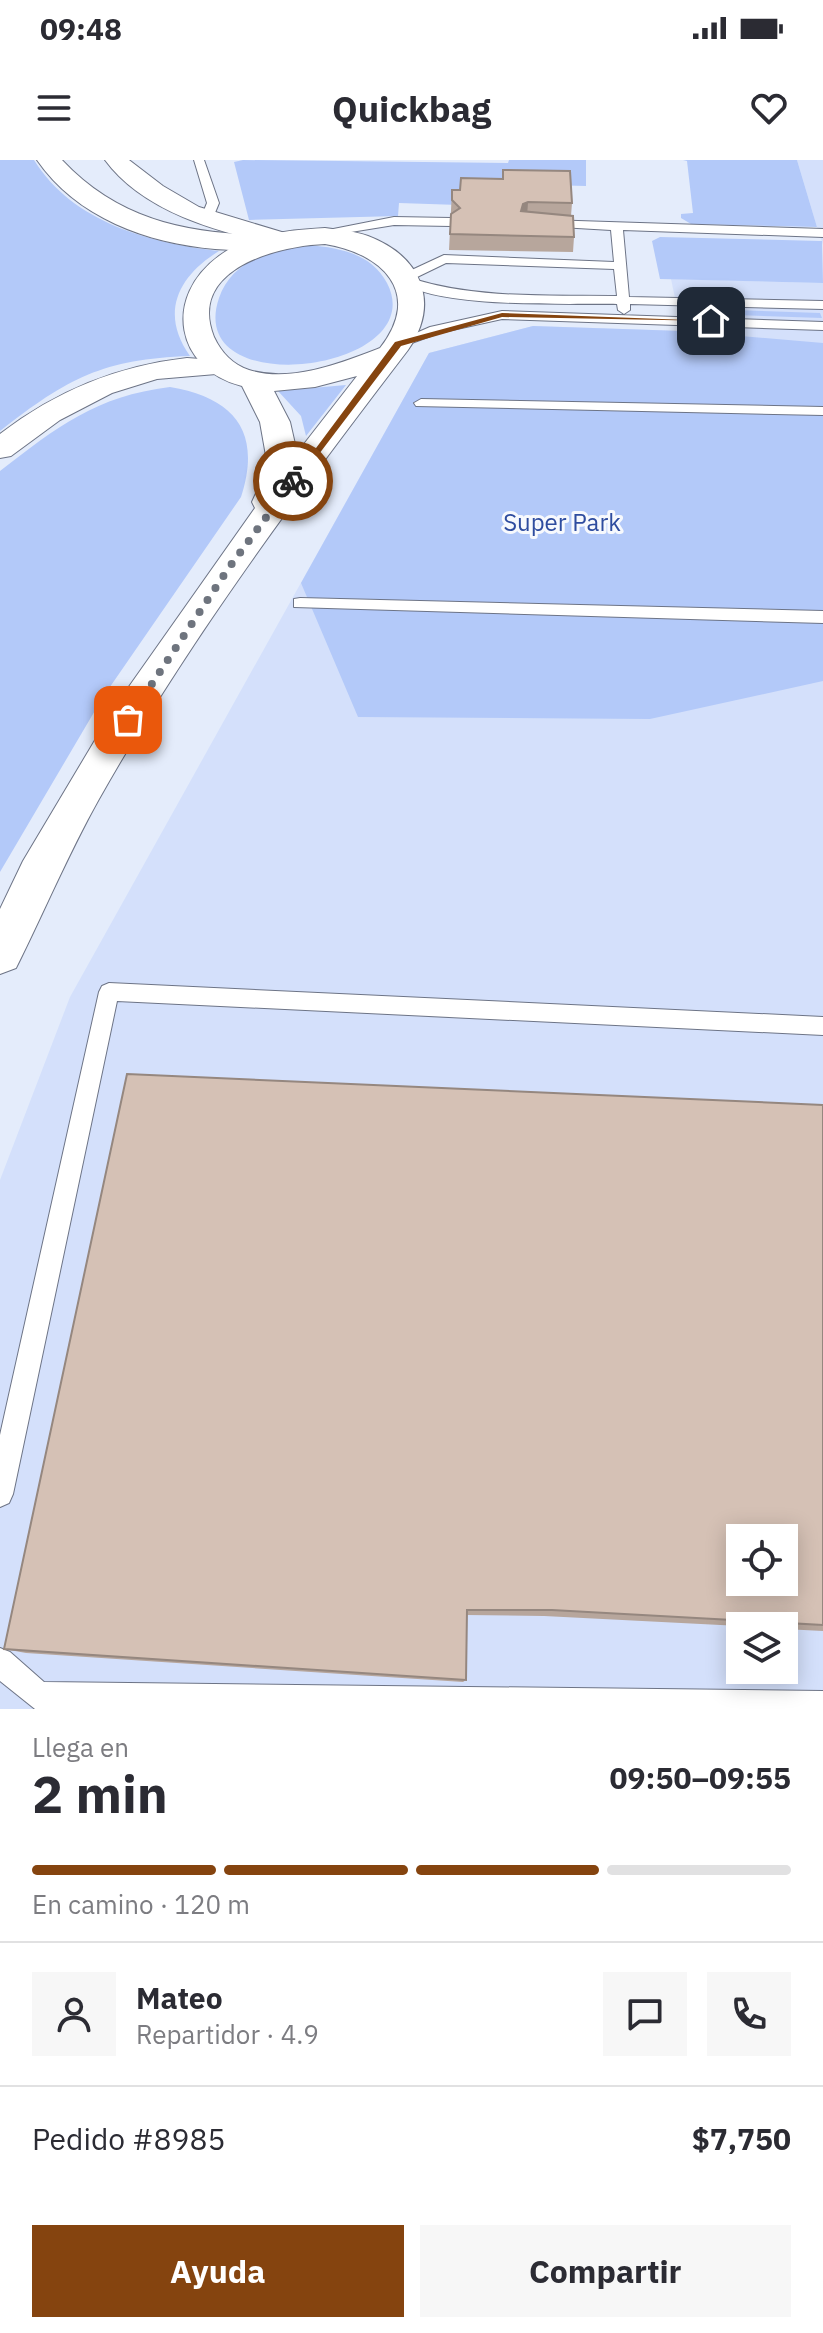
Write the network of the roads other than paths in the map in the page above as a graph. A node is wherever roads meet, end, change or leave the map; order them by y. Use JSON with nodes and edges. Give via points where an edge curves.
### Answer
{"nodes":[{"id":1,"x":49,"y":160,"type":"edge"},
{"id":2,"x":116,"y":160,"type":"edge"},
{"id":3,"x":199,"y":160,"type":"edge"},
{"id":4,"x":206,"y":220,"type":"junction"},
{"id":5,"x":537,"y":224,"type":"edge"},
{"id":6,"x":617,"y":226,"type":"junction"},
{"id":7,"x":823,"y":233,"type":"edge"},
{"id":8,"x":306,"y":235,"type":"junction"},
{"id":9,"x":443,"y":237,"type":"junction"},
{"id":10,"x":270,"y":240,"type":"junction"},
{"id":11,"x":622,"y":266,"type":"junction"},
{"id":12,"x":405,"y":280,"type":"junction"},
{"id":13,"x":624,"y":299,"type":"junction"},
{"id":14,"x":823,"y":305,"type":"edge"},
{"id":15,"x":624,"y":318,"type":"junction"},
{"id":16,"x":823,"y":326,"type":"edge"},
{"id":17,"x":394,"y":349,"type":"junction"},
{"id":18,"x":218,"y":367,"type":"junction"},
{"id":19,"x":255,"y":382,"type":"junction"},
{"id":20,"x":421,"y":403,"type":"dead end"},
{"id":21,"x":823,"y":411,"type":"edge"},
{"id":22,"x":0,"y":449,"type":"edge"},
{"id":23,"x":246,"y":543,"type":"junction"},
{"id":24,"x":300,"y":603,"type":"dead end"},
{"id":25,"x":823,"y":617,"type":"edge"},
{"id":26,"x":0,"y":955,"type":"edge"},
{"id":27,"x":823,"y":1026,"type":"edge"},
{"id":28,"x":0,"y":1494,"type":"edge"},
{"id":29,"x":0,"y":1662,"type":"edge"},
{"id":30,"x":823,"y":1705,"type":"edge"}],
"edges":[{"from":1,"to":10,"type":"main road","via":[[86,197],[129,223],[190,239]]},
{"from":2,"to":4,"type":"street","via":[[175,206]]},
{"from":3,"to":4,"type":"lane","via":[[213,203]]},
{"from":4,"to":10,"type":"street"},
{"from":5,"to":6,"type":"lane"},
{"from":6,"to":7,"type":"lane"},
{"from":6,"to":11,"type":"lane"},
{"from":8,"to":9,"type":"lane","via":[[394,221]]},
{"from":8,"to":10,"type":"main road"},
{"from":8,"to":12,"type":"main road","via":[[329,235],[371,248]]},
{"from":9,"to":11,"type":"lane"},
{"from":9,"to":12,"type":"lane"},
{"from":10,"to":18,"type":"main road","via":[[222,266],[196,306],[202,344]]},
{"from":11,"to":13,"type":"lane"},
{"from":12,"to":13,"type":"lane","via":[[460,295]]},
{"from":12,"to":17,"type":"main road","via":[[410,318]]},
{"from":13,"to":14,"type":"lane"},
{"from":13,"to":15,"type":"lane"},
{"from":15,"to":16,"type":"lane"},
{"from":15,"to":17,"type":"lane","via":[[502,315],[435,330]]},
{"from":17,"to":19,"type":"main road","via":[[346,372]]},
{"from":17,"to":23,"type":"main road"},
{"from":18,"to":19,"type":"main road"},
{"from":18,"to":22,"type":"main road","via":[[168,367],[111,381],[51,410]]},
{"from":19,"to":23,"type":"main road","via":[[275,422],[284,467]]},
{"from":20,"to":21,"type":"lane"},
{"from":23,"to":26,"type":"main road","via":[[97,767]]},
{"from":24,"to":25,"type":"lane"},
{"from":27,"to":28,"type":"lane","via":[[109,992]]},
{"from":29,"to":30,"type":"lane","via":[[38,1696]]}]}
